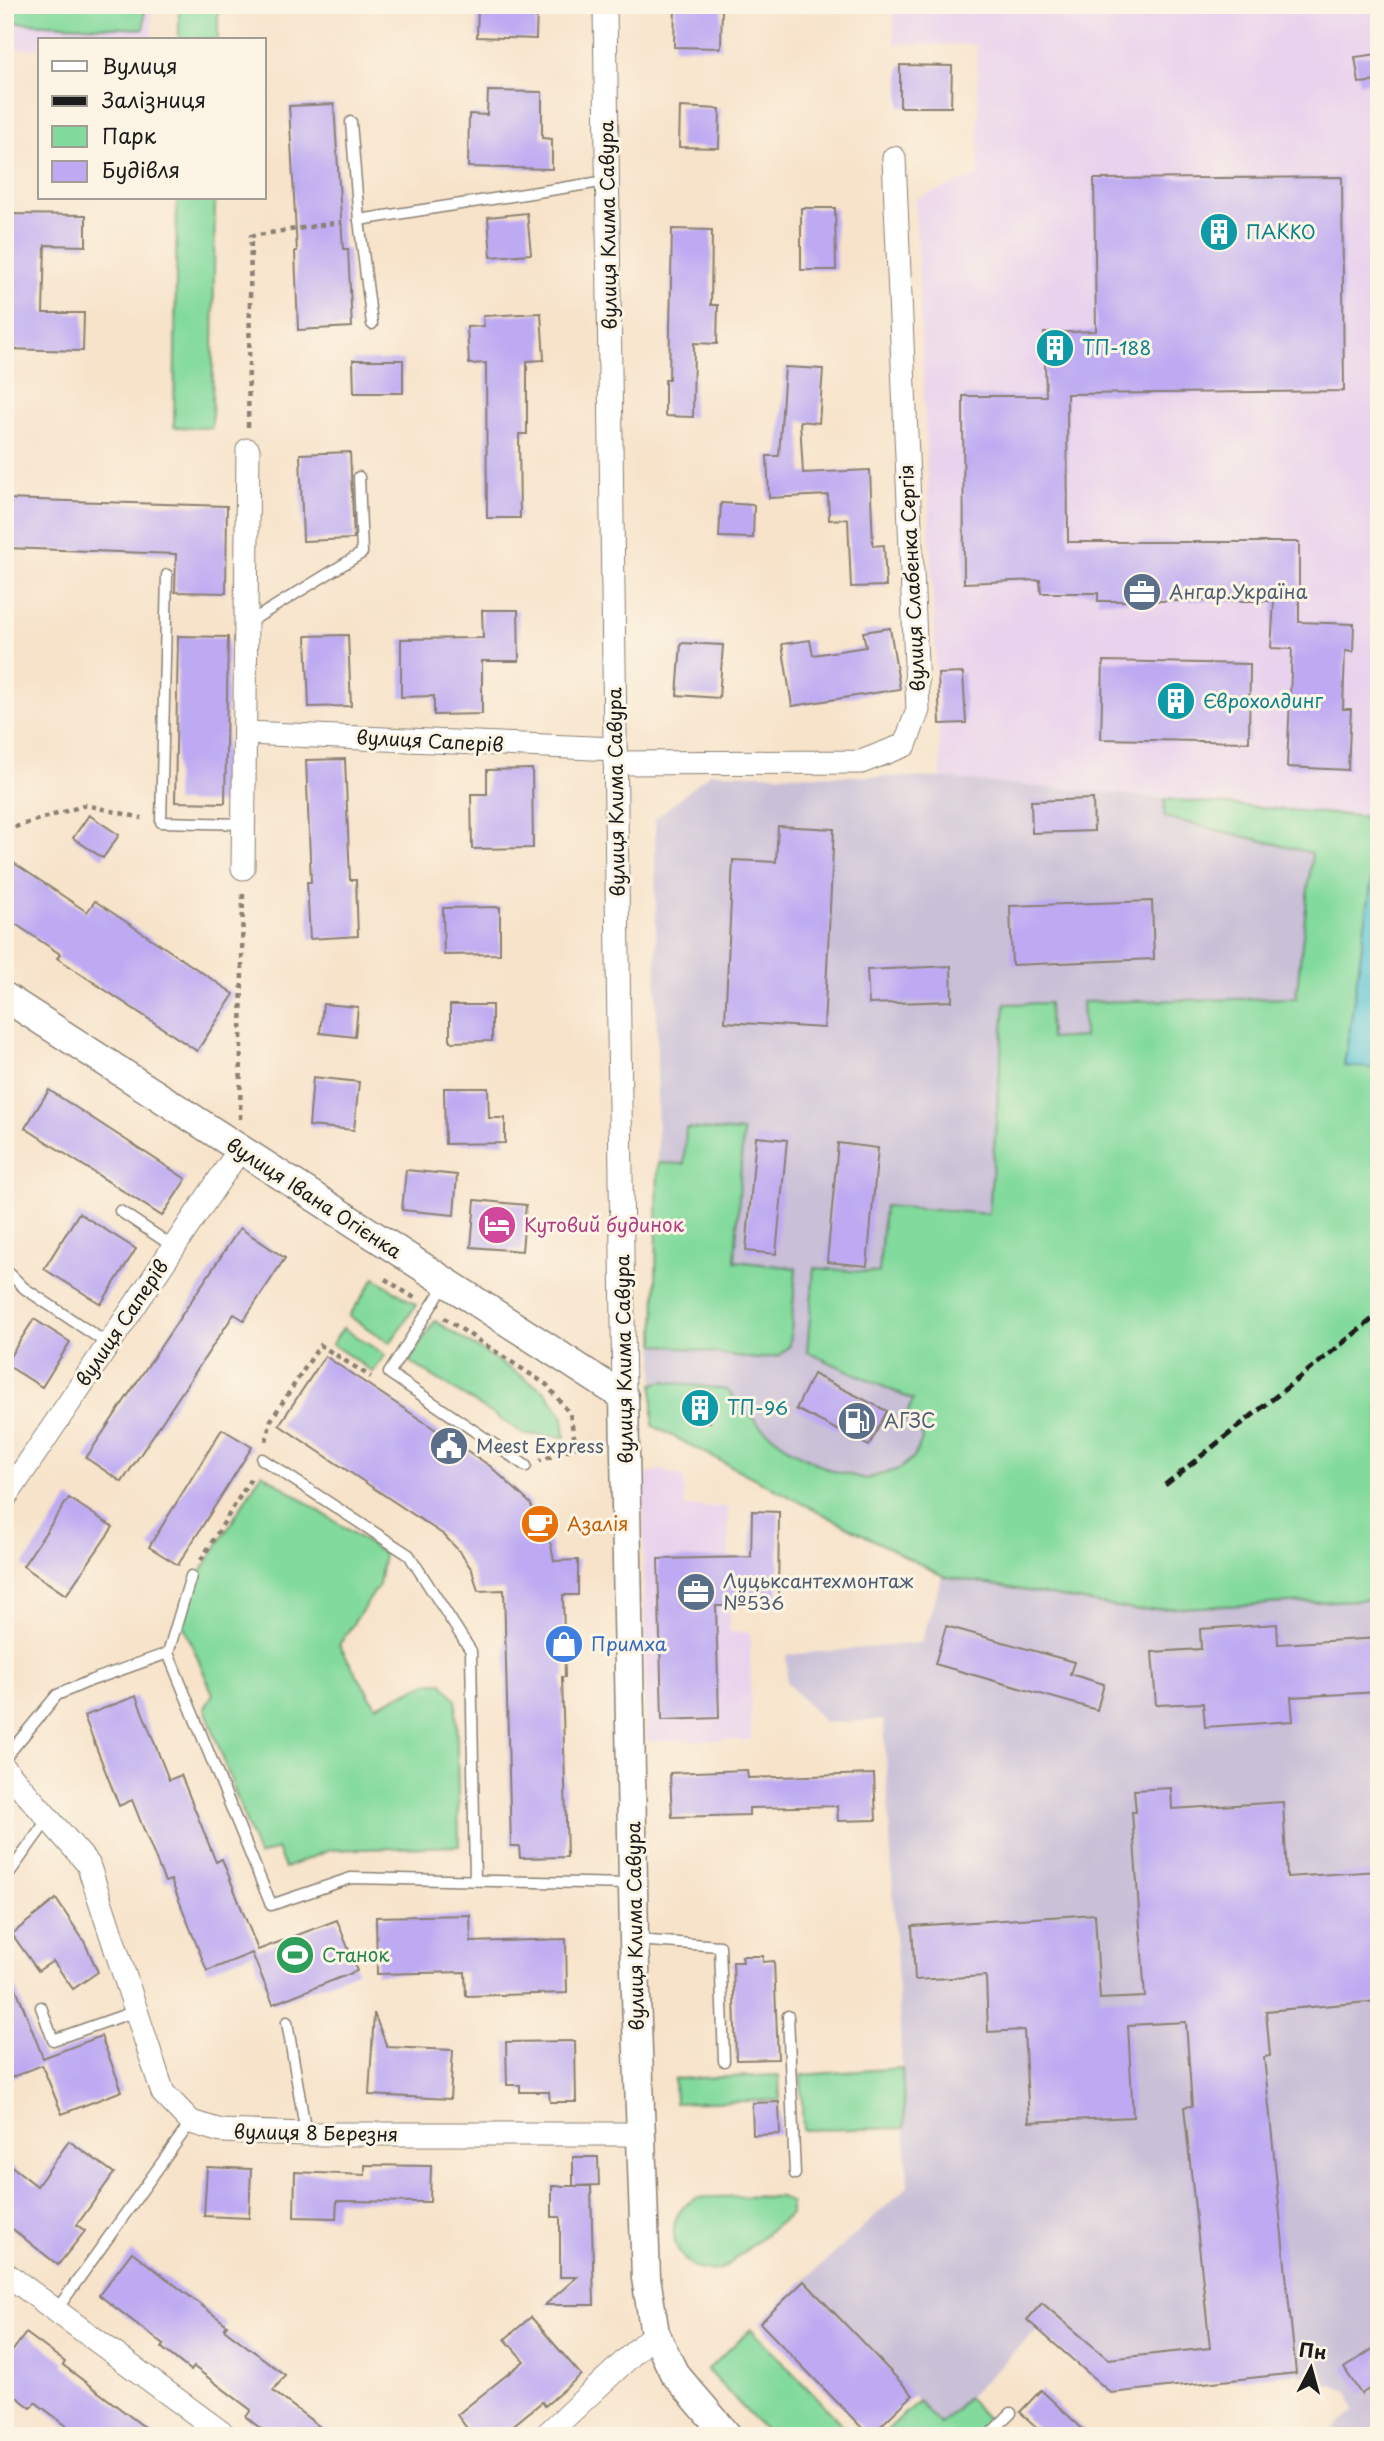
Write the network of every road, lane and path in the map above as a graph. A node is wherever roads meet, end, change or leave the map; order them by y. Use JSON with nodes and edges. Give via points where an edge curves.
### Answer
{"nodes":[{"id":1,"x":605,"y":5,"type":"edge"},
{"id":2,"x":351,"y":122,"type":"dead end"},
{"id":3,"x":894,"y":158,"type":"dead end"},
{"id":4,"x":607,"y":181,"type":"junction"},
{"id":5,"x":359,"y":220,"type":"junction"},
{"id":6,"x":372,"y":324,"type":"dead end"},
{"id":7,"x":248,"y":450,"type":"joint"},
{"id":8,"x":359,"y":477,"type":"dead end"},
{"id":9,"x":167,"y":575,"type":"dead end"},
{"id":10,"x":246,"y":624,"type":"junction"},
{"id":11,"x":244,"y":733,"type":"junction"},
{"id":12,"x":615,"y":756,"type":"junction"},
{"id":13,"x":161,"y":822,"type":"junction"},
{"id":14,"x":244,"y":824,"type":"junction"},
{"id":15,"x":5,"y":830,"type":"edge"},
{"id":16,"x":243,"y":868,"type":"joint"},
{"id":17,"x":7,"y":1003,"type":"edge"},
{"id":18,"x":240,"y":1149,"type":"junction"},
{"id":19,"x":120,"y":1211,"type":"dead end"},
{"id":20,"x":174,"y":1247,"type":"junction"},
{"id":21,"x":5,"y":1269,"type":"edge"},
{"id":22,"x":446,"y":1283,"type":"junction"},
{"id":23,"x":108,"y":1344,"type":"junction"},
{"id":24,"x":389,"y":1373,"type":"junction"},
{"id":25,"x":624,"y":1398,"type":"junction"},
{"id":26,"x":262,"y":1460,"type":"junction"},
{"id":27,"x":526,"y":1466,"type":"dead end"},
{"id":28,"x":5,"y":1498,"type":"edge"},
{"id":29,"x":191,"y":1576,"type":"joint"},
{"id":30,"x":167,"y":1653,"type":"junction"},
{"id":31,"x":5,"y":1758,"type":"edge"},
{"id":32,"x":5,"y":1769,"type":"edge"},
{"id":33,"x":48,"y":1819,"type":"junction"},
{"id":34,"x":5,"y":1879,"type":"edge"},
{"id":35,"x":475,"y":1880,"type":"junction"},
{"id":36,"x":634,"y":1884,"type":"junction"},
{"id":37,"x":634,"y":1939,"type":"junction"},
{"id":38,"x":41,"y":2007,"type":"dead end"},
{"id":39,"x":136,"y":2011,"type":"junction"},
{"id":40,"x":788,"y":2016,"type":"dead end"},
{"id":41,"x":287,"y":2022,"type":"dead end"},
{"id":42,"x":724,"y":2061,"type":"dead end"},
{"id":43,"x":191,"y":2122,"type":"junction"},
{"id":44,"x":306,"y":2134,"type":"junction"},
{"id":45,"x":640,"y":2134,"type":"junction"},
{"id":46,"x":795,"y":2174,"type":"dead end"},
{"id":47,"x":5,"y":2273,"type":"edge"},
{"id":48,"x":55,"y":2312,"type":"junction"},
{"id":49,"x":655,"y":2333,"type":"junction"},
{"id":50,"x":1011,"y":2413,"type":"dead end"},
{"id":51,"x":226,"y":2436,"type":"edge"},
{"id":52,"x":545,"y":2436,"type":"edge"},
{"id":53,"x":728,"y":2436,"type":"edge"},
{"id":54,"x":988,"y":2436,"type":"edge"}],
"edges":[{"from":1,"to":4,"type":"street","name":"вулиця Клима Савура"},
{"from":2,"to":5,"type":"lane"},
{"from":3,"to":12,"type":"street","name":"вулиця Слабенка Сергія","via":[[918,710],[905,745],[861,762]]},
{"from":4,"to":5,"type":"lane"},
{"from":4,"to":12,"type":"street","name":"вулиця Клима Савура"},
{"from":5,"to":6,"type":"lane"},
{"from":5,"to":7,"type":"path","via":[[251,236]]},
{"from":7,"to":10,"type":"street"},
{"from":8,"to":10,"type":"lane","via":[[362,553]]},
{"from":9,"to":13,"type":"lane"},
{"from":10,"to":11,"type":"street"},
{"from":11,"to":12,"type":"street","name":"вулиця Саперів"},
{"from":11,"to":14,"type":"street"},
{"from":12,"to":25,"type":"street","name":"вулиця Клима Савура"},
{"from":13,"to":14,"type":"lane"},
{"from":13,"to":15,"type":"path","via":[[86,805]]},
{"from":14,"to":16,"type":"street"},
{"from":16,"to":18,"type":"path"},
{"from":17,"to":18,"type":"street","name":"вулиця Івана Огієнка"},
{"from":18,"to":20,"type":"street","name":"вулиця Саперів"},
{"from":18,"to":22,"type":"street","name":"вулиця Івана Огієнка"},
{"from":19,"to":20,"type":"lane"},
{"from":20,"to":23,"type":"street","name":"вулиця Саперів"},
{"from":21,"to":23,"type":"lane","via":[[24,1288]]},
{"from":22,"to":24,"type":"lane"},
{"from":22,"to":25,"type":"street","name":"вулиця Івана Огієнка"},
{"from":23,"to":28,"type":"street","name":"вулиця Саперів"},
{"from":24,"to":26,"type":"path","via":[[370,1378],[320,1345],[271,1420]]},
{"from":24,"to":27,"type":"lane"},
{"from":25,"to":36,"type":"street","name":"вулиця Клима Савура"},
{"from":26,"to":29,"type":"path"},
{"from":26,"to":35,"type":"lane","via":[[409,1555],[471,1651]]},
{"from":29,"to":30,"type":"lane"},
{"from":30,"to":31,"type":"lane","via":[[57,1695]]},
{"from":30,"to":35,"type":"lane","via":[[271,1905],[351,1878]]},
{"from":32,"to":33,"type":"street"},
{"from":33,"to":34,"type":"lane"},
{"from":33,"to":39,"type":"street","via":[[88,1864]]},
{"from":35,"to":36,"type":"lane"},
{"from":36,"to":37,"type":"street","name":"вулиця Клима Савура"},
{"from":37,"to":42,"type":"lane","via":[[720,1946]]},
{"from":37,"to":45,"type":"street","name":"вулиця Клима Савура"},
{"from":38,"to":39,"type":"lane","via":[[53,2040]]},
{"from":39,"to":43,"type":"street","via":[[163,2093]]},
{"from":40,"to":46,"type":"lane"},
{"from":41,"to":44,"type":"lane"},
{"from":43,"to":44,"type":"street","name":"вулиця 8 Березня","via":[[221,2131]]},
{"from":43,"to":48,"type":"lane"},
{"from":44,"to":45,"type":"street","name":"вулиця 8 Березня"},
{"from":45,"to":49,"type":"street","name":"вулиця Клима Савура","via":[[646,2278]]},
{"from":47,"to":48,"type":"street"},
{"from":48,"to":51,"type":"street"},
{"from":49,"to":52,"type":"street"},
{"from":49,"to":53,"type":"street","name":"вулиця Клима Савура","via":[[674,2373]]},
{"from":50,"to":54,"type":"lane"}]}
